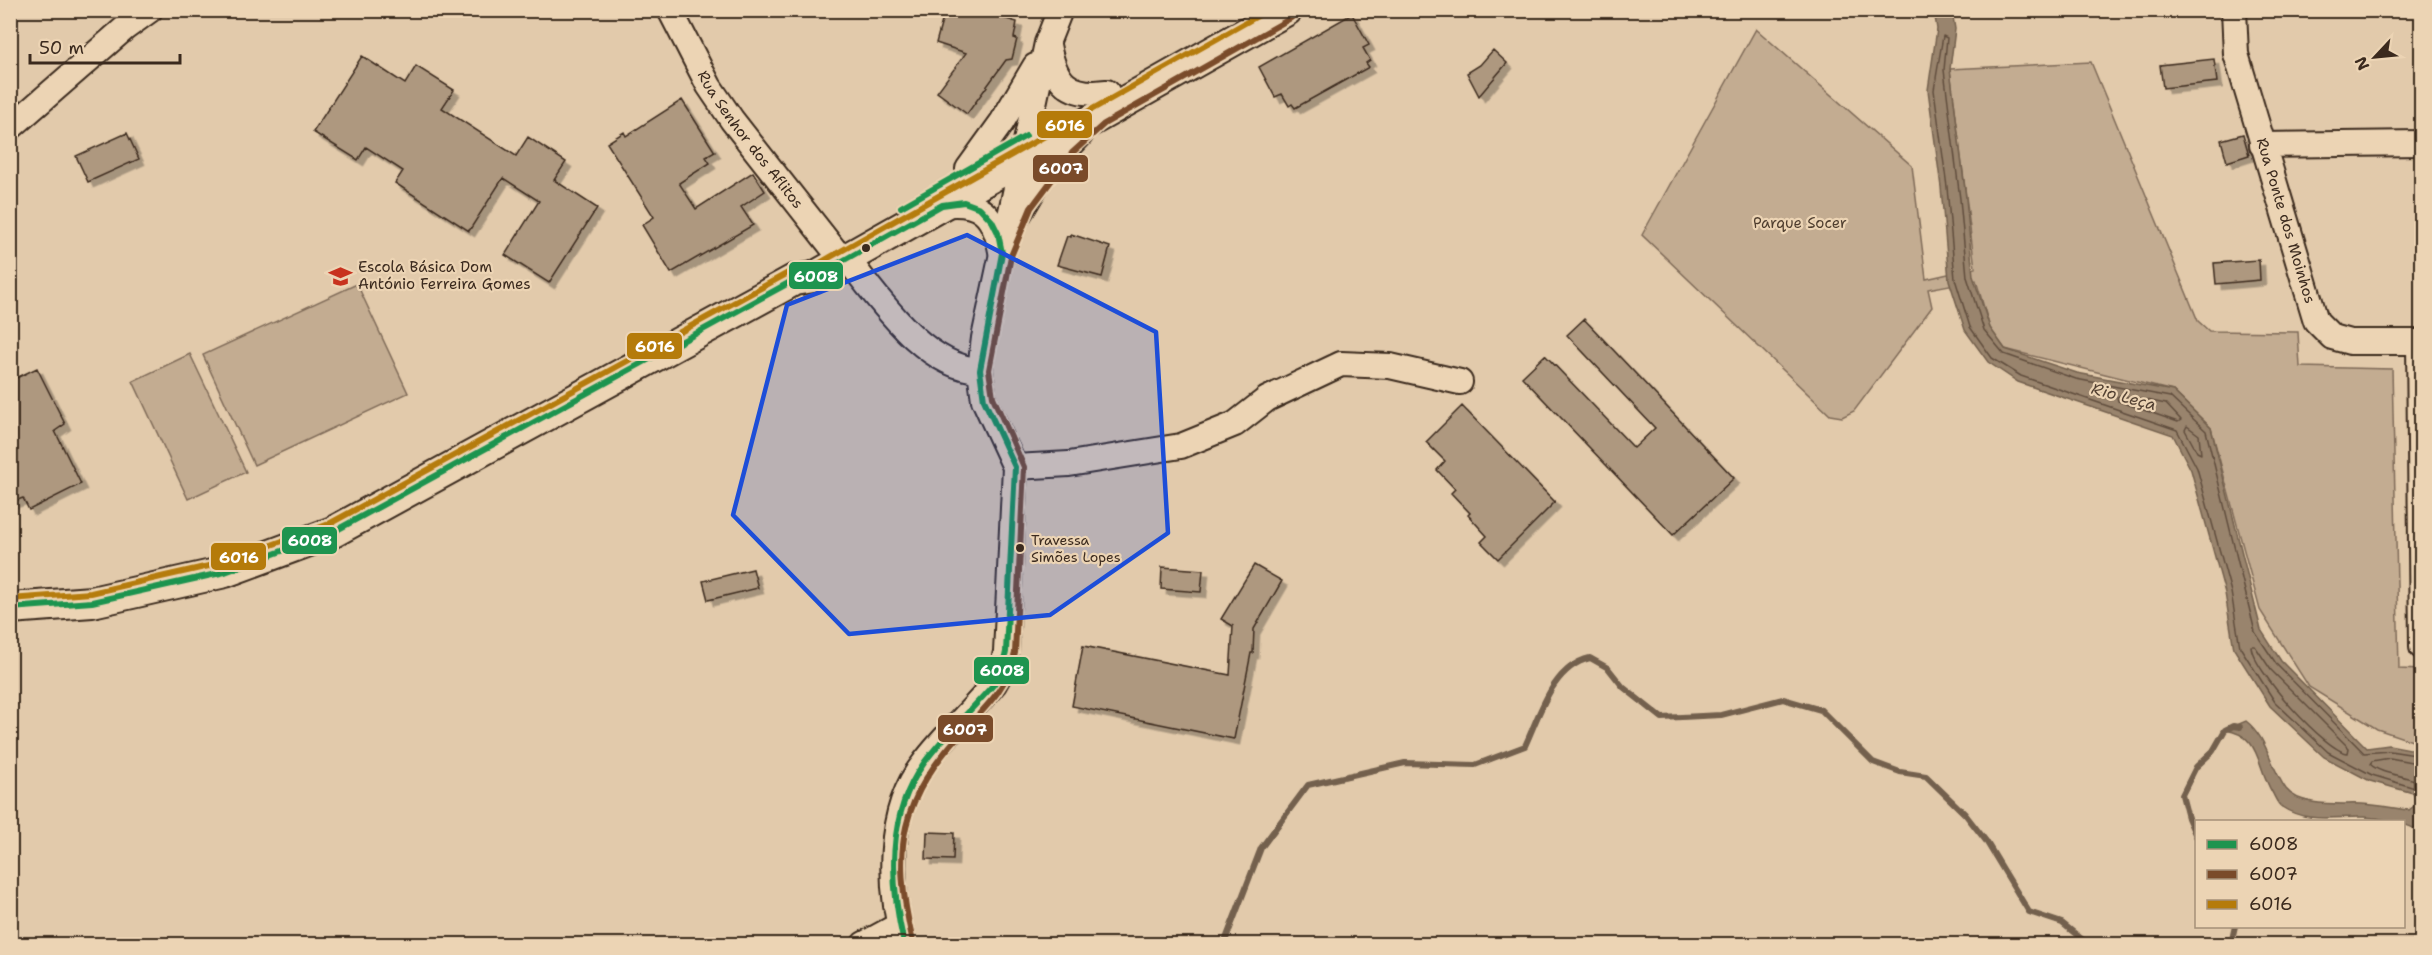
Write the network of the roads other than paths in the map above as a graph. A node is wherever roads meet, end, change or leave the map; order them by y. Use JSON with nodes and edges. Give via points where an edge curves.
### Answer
{"nodes":[{"id":1,"x":150,"y":10,"type":"edge"},
{"id":2,"x":670,"y":10,"type":"edge"},
{"id":3,"x":1060,"y":10,"type":"edge"},
{"id":4,"x":1255,"y":10,"type":"edge"},
{"id":5,"x":1265,"y":10,"type":"edge"},
{"id":6,"x":1287,"y":10,"type":"edge"},
{"id":7,"x":2234,"y":10,"type":"edge"},
{"id":8,"x":1047,"y":43,"type":"junction"},
{"id":9,"x":1103,"y":104,"type":"junction"},
{"id":10,"x":10,"y":128,"type":"edge"},
{"id":11,"x":2421,"y":143,"type":"edge"},
{"id":12,"x":2262,"y":145,"type":"junction"},
{"id":13,"x":1018,"y":151,"type":"junction"},
{"id":14,"x":942,"y":205,"type":"junction"},
{"id":15,"x":1002,"y":253,"type":"junction"},
{"id":16,"x":844,"y":259,"type":"junction"},
{"id":17,"x":2420,"y":342,"type":"edge"},
{"id":18,"x":980,"y":370,"type":"junction"},
{"id":19,"x":1460,"y":382,"type":"dead end"},
{"id":20,"x":1016,"y":467,"type":"junction"},
{"id":21,"x":10,"y":608,"type":"edge"},
{"id":22,"x":2421,"y":647,"type":"edge"},
{"id":23,"x":902,"y":935,"type":"edge"},
{"id":24,"x":864,"y":945,"type":"edge"}],
"edges":[{"from":1,"to":10,"type":"street"},
{"from":2,"to":16,"type":"street","name":"Rua Senhor dos Aflitos","via":[[709,86],[732,120]]},
{"from":3,"to":8,"type":"street"},
{"from":4,"to":9,"type":"main road"},
{"from":5,"to":13,"type":"street","via":[[1240,28]]},
{"from":6,"to":9,"type":"main road"},
{"from":7,"to":12,"type":"street","name":"Rua Ponte dos Moinhos","via":[[2236,54]]},
{"from":8,"to":9,"type":"street","via":[[1058,79]]},
{"from":8,"to":13,"type":"street"},
{"from":8,"to":13,"type":"street","via":[[1006,115]]},
{"from":9,"to":13,"type":"main road"},
{"from":9,"to":15,"type":"street","via":[[1043,174],[1023,204]]},
{"from":11,"to":12,"type":"street"},
{"from":12,"to":17,"type":"street","name":"Rua Ponte dos Moinhos","via":[[2316,321],[2332,337],[2350,342]]},
{"from":13,"to":14,"type":"main road"},
{"from":13,"to":15,"type":"street"},
{"from":13,"to":16,"type":"main road"},
{"from":13,"to":16,"type":"street","via":[[858,242]]},
{"from":14,"to":15,"type":"street","via":[[964,202],[980,208],[992,221]]},
{"from":14,"to":16,"type":"main road"},
{"from":15,"to":18,"type":"street"},
{"from":16,"to":18,"type":"street","name":"Rua Senhor dos Aflitos","via":[[919,342],[967,370]]},
{"from":16,"to":21,"type":"main road","via":[[814,277],[794,280],[333,532],[225,572],[92,602]]},
{"from":17,"to":22,"type":"street"},
{"from":18,"to":20,"type":"street","via":[[984,400]]},
{"from":19,"to":20,"type":"street","via":[[1390,366],[1341,364],[1267,399],[1235,424],[1181,446],[1070,464]]},
{"from":20,"to":23,"type":"street","via":[[1002,670],[982,699],[922,764],[909,787],[896,833],[894,895]]},
{"from":23,"to":24,"type":"street"}]}
